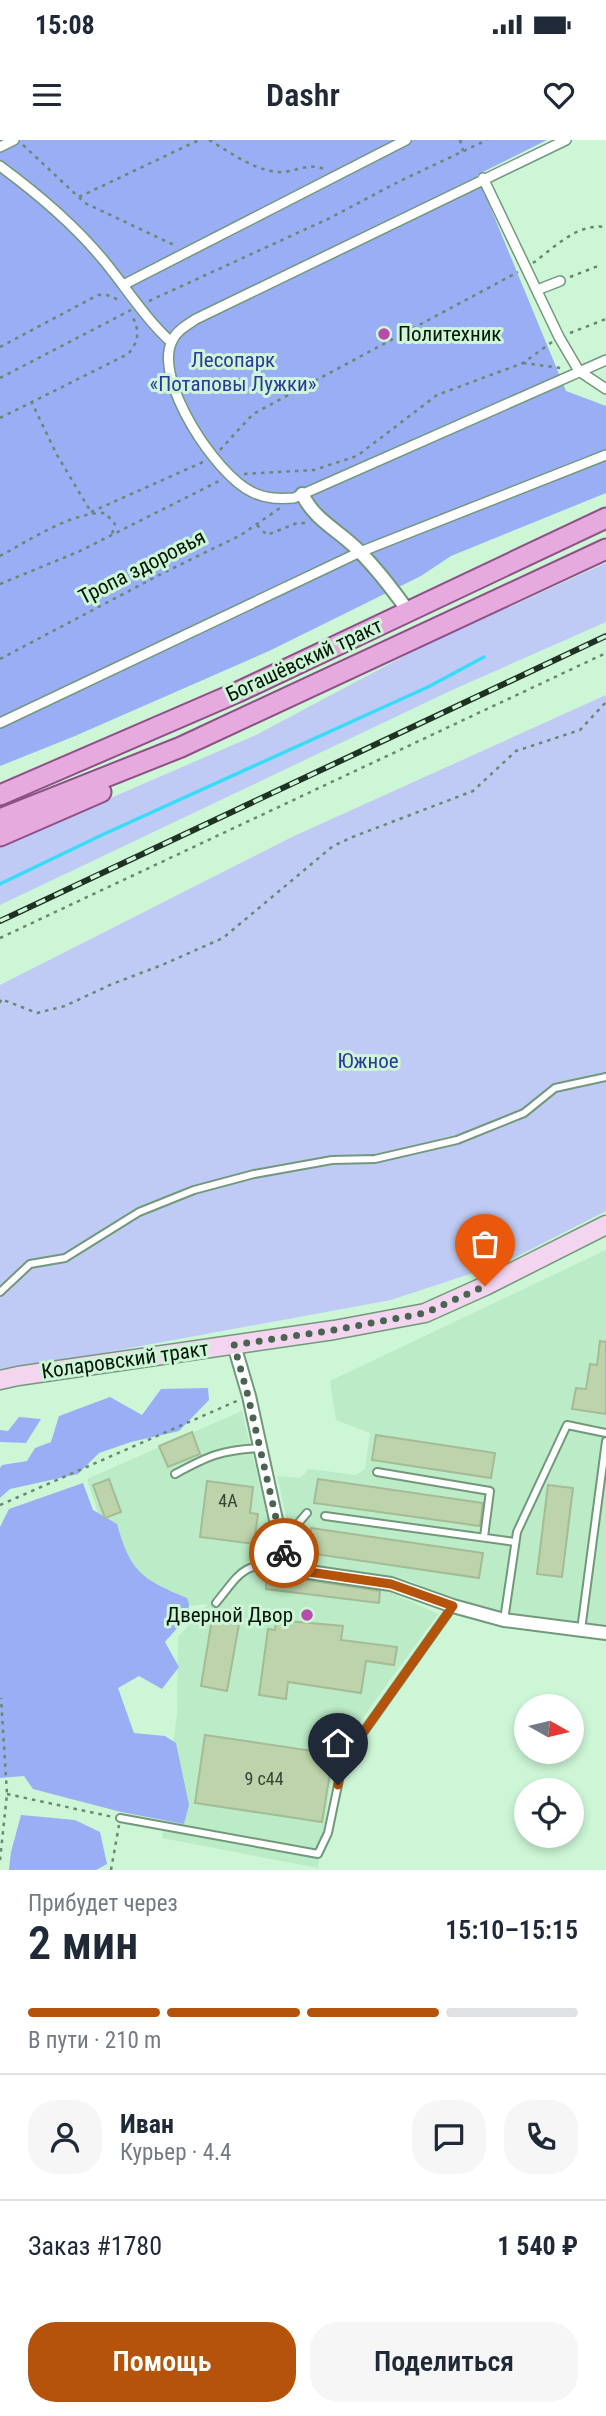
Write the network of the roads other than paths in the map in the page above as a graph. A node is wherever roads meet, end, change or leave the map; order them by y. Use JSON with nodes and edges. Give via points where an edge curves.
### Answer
{"nodes":[{"id":1,"x":16,"y":140,"type":"edge"},
{"id":2,"x":406,"y":140,"type":"edge"},
{"id":3,"x":566,"y":140,"type":"edge"},
{"id":4,"x":0,"y":147,"type":"edge"},
{"id":5,"x":0,"y":166,"type":"edge"},
{"id":6,"x":483,"y":178,"type":"junction"},
{"id":7,"x":560,"y":281,"type":"road end"},
{"id":8,"x":123,"y":285,"type":"junction"},
{"id":9,"x":537,"y":290,"type":"junction"},
{"id":10,"x":171,"y":342,"type":"junction"},
{"id":11,"x":606,"y":360,"type":"edge"},
{"id":12,"x":579,"y":371,"type":"junction"},
{"id":13,"x":606,"y":388,"type":"edge"},
{"id":14,"x":606,"y":455,"type":"edge"},
{"id":15,"x":298,"y":496,"type":"junction"},
{"id":16,"x":606,"y":518,"type":"edge"},
{"id":17,"x":606,"y":549,"type":"edge"},
{"id":18,"x":360,"y":552,"type":"junction"},
{"id":19,"x":408,"y":611,"type":"junction"},
{"id":20,"x":0,"y":723,"type":"edge"},
{"id":21,"x":181,"y":747,"type":"junction"},
{"id":22,"x":0,"y":795,"type":"edge"},
{"id":23,"x":0,"y":819,"type":"edge"},
{"id":24,"x":0,"y":836,"type":"edge"},
{"id":25,"x":606,"y":1077,"type":"edge"},
{"id":26,"x":606,"y":1225,"type":"edge"},
{"id":27,"x":0,"y":1292,"type":"edge"},
{"id":28,"x":234,"y":1345,"type":"junction"},
{"id":29,"x":0,"y":1380,"type":"edge"},
{"id":30,"x":606,"y":1433,"type":"edge"},
{"id":31,"x":606,"y":1441,"type":"edge"},
{"id":32,"x":260,"y":1448,"type":"junction"},
{"id":33,"x":377,"y":1472,"type":"dead end"},
{"id":34,"x":175,"y":1474,"type":"dead end"},
{"id":35,"x":307,"y":1513,"type":"dead end"},
{"id":36,"x":325,"y":1516,"type":"dead end"},
{"id":37,"x":279,"y":1530,"type":"junction"},
{"id":38,"x":484,"y":1537,"type":"junction"},
{"id":39,"x":515,"y":1542,"type":"junction"},
{"id":40,"x":285,"y":1561,"type":"junction"},
{"id":41,"x":216,"y":1603,"type":"dead end"},
{"id":42,"x":453,"y":1606,"type":"junction"},
{"id":43,"x":504,"y":1620,"type":"junction"},
{"id":44,"x":581,"y":1630,"type":"junction"},
{"id":45,"x":606,"y":1633,"type":"edge"},
{"id":46,"x":120,"y":1818,"type":"road end"}],
"edges":[{"from":1,"to":4,"type":"street"},
{"from":2,"to":8,"type":"street"},
{"from":3,"to":6,"type":"street"},
{"from":5,"to":8,"type":"street","via":[[72,226]]},
{"from":6,"to":9,"type":"street"},
{"from":6,"to":10,"type":"street","via":[[214,309],[184,327]]},
{"from":7,"to":9,"type":"street"},
{"from":8,"to":10,"type":"street"},
{"from":9,"to":12,"type":"street"},
{"from":10,"to":15,"type":"street","via":[[169,365],[179,399],[213,458],[251,492],[278,499]]},
{"from":11,"to":12,"type":"street"},
{"from":12,"to":13,"type":"street"},
{"from":12,"to":15,"type":"street"},
{"from":14,"to":18,"type":"street"},
{"from":15,"to":18,"type":"street"},
{"from":16,"to":19,"type":"main road","name":"Богашёвский тракт"},
{"from":17,"to":21,"type":"main road","name":"Богашёвский тракт"},
{"from":18,"to":19,"type":"street"},
{"from":18,"to":20,"type":"street"},
{"from":19,"to":22,"type":"main road","name":"Богашёвский тракт","via":[[237,692]]},
{"from":21,"to":23,"type":"main road","name":"Богашёвский тракт"},
{"from":21,"to":24,"type":"main road","via":[[88,799]]},
{"from":25,"to":27,"type":"lane","via":[[555,1088],[524,1113],[457,1140],[375,1159],[332,1160],[254,1174],[194,1190],[139,1212],[65,1258],[30,1264]]},
{"from":26,"to":28,"type":"main road","name":"Коларовский тракт","via":[[425,1313]]},
{"from":28,"to":29,"type":"main road","name":"Коларовский тракт"},
{"from":28,"to":32,"type":"street"},
{"from":30,"to":39,"type":"lane","via":[[567,1425]]},
{"from":31,"to":44,"type":"lane"},
{"from":32,"to":34,"type":"lane","via":[[229,1449]]},
{"from":32,"to":37,"type":"street"},
{"from":33,"to":38,"type":"lane","via":[[489,1491]]},
{"from":35,"to":37,"type":"lane","via":[[295,1527]]},
{"from":36,"to":38,"type":"lane"},
{"from":37,"to":40,"type":"street"},
{"from":38,"to":39,"type":"lane"},
{"from":39,"to":43,"type":"lane"},
{"from":40,"to":41,"type":"lane","via":[[247,1567]]},
{"from":40,"to":42,"type":"street","via":[[302,1571],[391,1584]]},
{"from":42,"to":43,"type":"street"},
{"from":42,"to":46,"type":"lane","via":[[343,1761],[328,1833],[318,1854]]},
{"from":43,"to":44,"type":"street"},
{"from":44,"to":45,"type":"street"}]}
